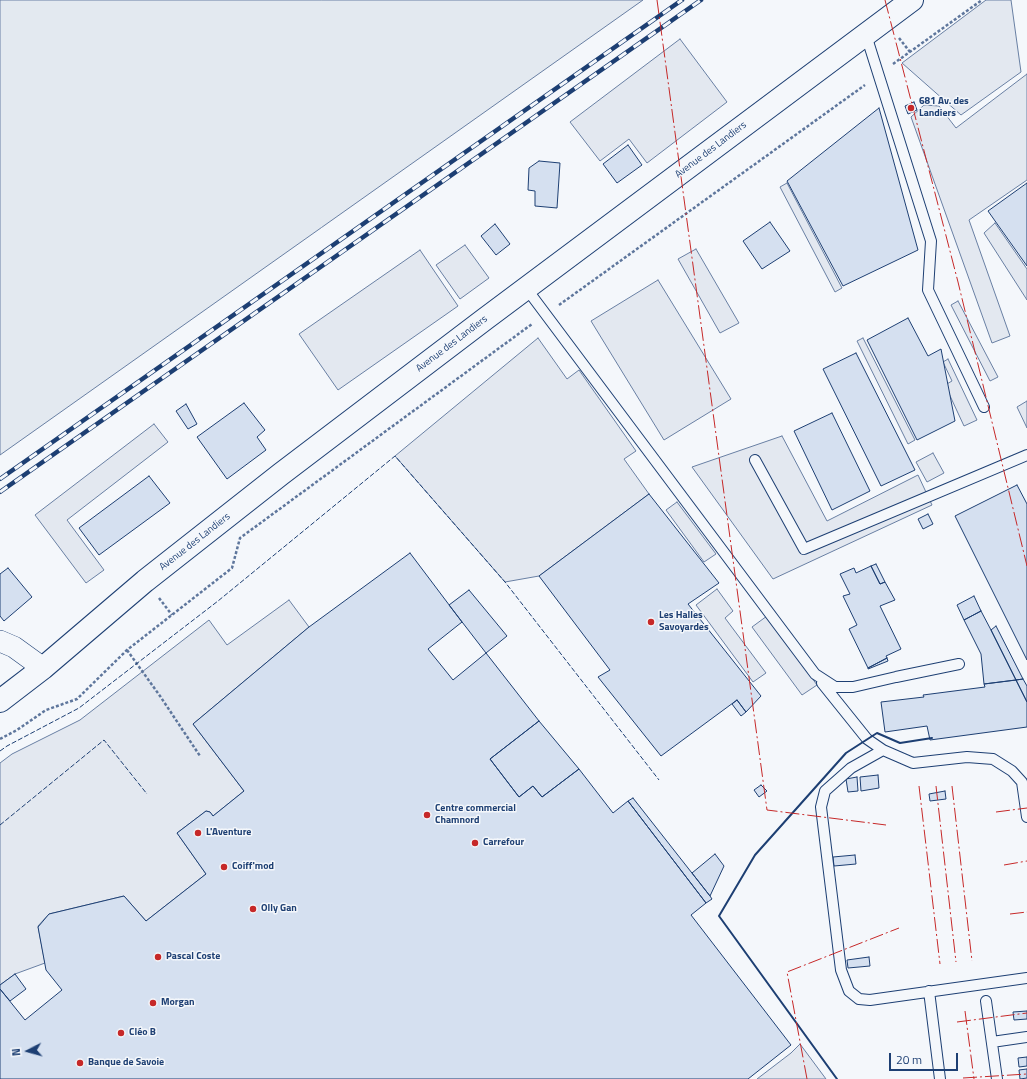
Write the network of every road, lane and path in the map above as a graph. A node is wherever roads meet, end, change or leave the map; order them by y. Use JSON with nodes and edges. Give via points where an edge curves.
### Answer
{"nodes":[{"id":1,"x":912,"y":0,"type":"edge"},
{"id":2,"x":866,"y":35,"type":"junction"},
{"id":3,"x":526,"y":288,"type":"junction"},
{"id":4,"x":984,"y":407,"type":"dead end"},
{"id":5,"x":1027,"y":455,"type":"edge"},
{"id":6,"x":755,"y":460,"type":"dead end"},
{"id":7,"x":0,"y":641,"type":"edge"},
{"id":8,"x":959,"y":664,"type":"dead end"},
{"id":9,"x":44,"y":668,"type":"junction"},
{"id":10,"x":815,"y":674,"type":"junction"},
{"id":11,"x":0,"y":701,"type":"edge"},
{"id":12,"x":0,"y":739,"type":"edge"},
{"id":13,"x":883,"y":750,"type":"junction"},
{"id":14,"x":200,"y":756,"type":"dead end"},
{"id":15,"x":1027,"y":817,"type":"edge"},
{"id":16,"x":1027,"y":978,"type":"edge"},
{"id":17,"x":930,"y":992,"type":"junction"},
{"id":18,"x":986,"y":1001,"type":"dead end"},
{"id":19,"x":1027,"y":1037,"type":"edge"},
{"id":20,"x":992,"y":1042,"type":"junction"},
{"id":21,"x":940,"y":1079,"type":"edge"},
{"id":22,"x":997,"y":1079,"type":"edge"}],
"edges":[{"from":1,"to":2,"type":"main road","name":"Avenue des Landiers"},
{"from":2,"to":3,"type":"main road","name":"Avenue des Landiers"},
{"from":2,"to":4,"type":"lane","via":[[931,241],[928,290]]},
{"from":3,"to":9,"type":"main road","name":"Avenue des Landiers","via":[[145,581]]},
{"from":3,"to":10,"type":"lane"},
{"from":5,"to":6,"type":"lane","via":[[804,549]]},
{"from":7,"to":9,"type":"street","via":[[14,647]]},
{"from":8,"to":10,"type":"lane","via":[[853,687],[835,688]]},
{"from":9,"to":11,"type":"main road","name":"Avenue des Landiers"},
{"from":10,"to":13,"type":"lane","via":[[867,739]]},
{"from":12,"to":14,"type":"path","via":[[46,710],[77,699],[127,650]]},
{"from":13,"to":15,"type":"lane","via":[[913,763],[967,757],[993,759],[1012,771],[1022,782]]},
{"from":13,"to":17,"type":"lane","via":[[851,768],[825,791],[821,808],[841,970],[849,990],[859,999],[870,1000]]},
{"from":16,"to":17,"type":"lane"},
{"from":17,"to":21,"type":"lane"},
{"from":18,"to":20,"type":"lane"},
{"from":19,"to":20,"type":"lane"},
{"from":20,"to":22,"type":"lane"}]}
